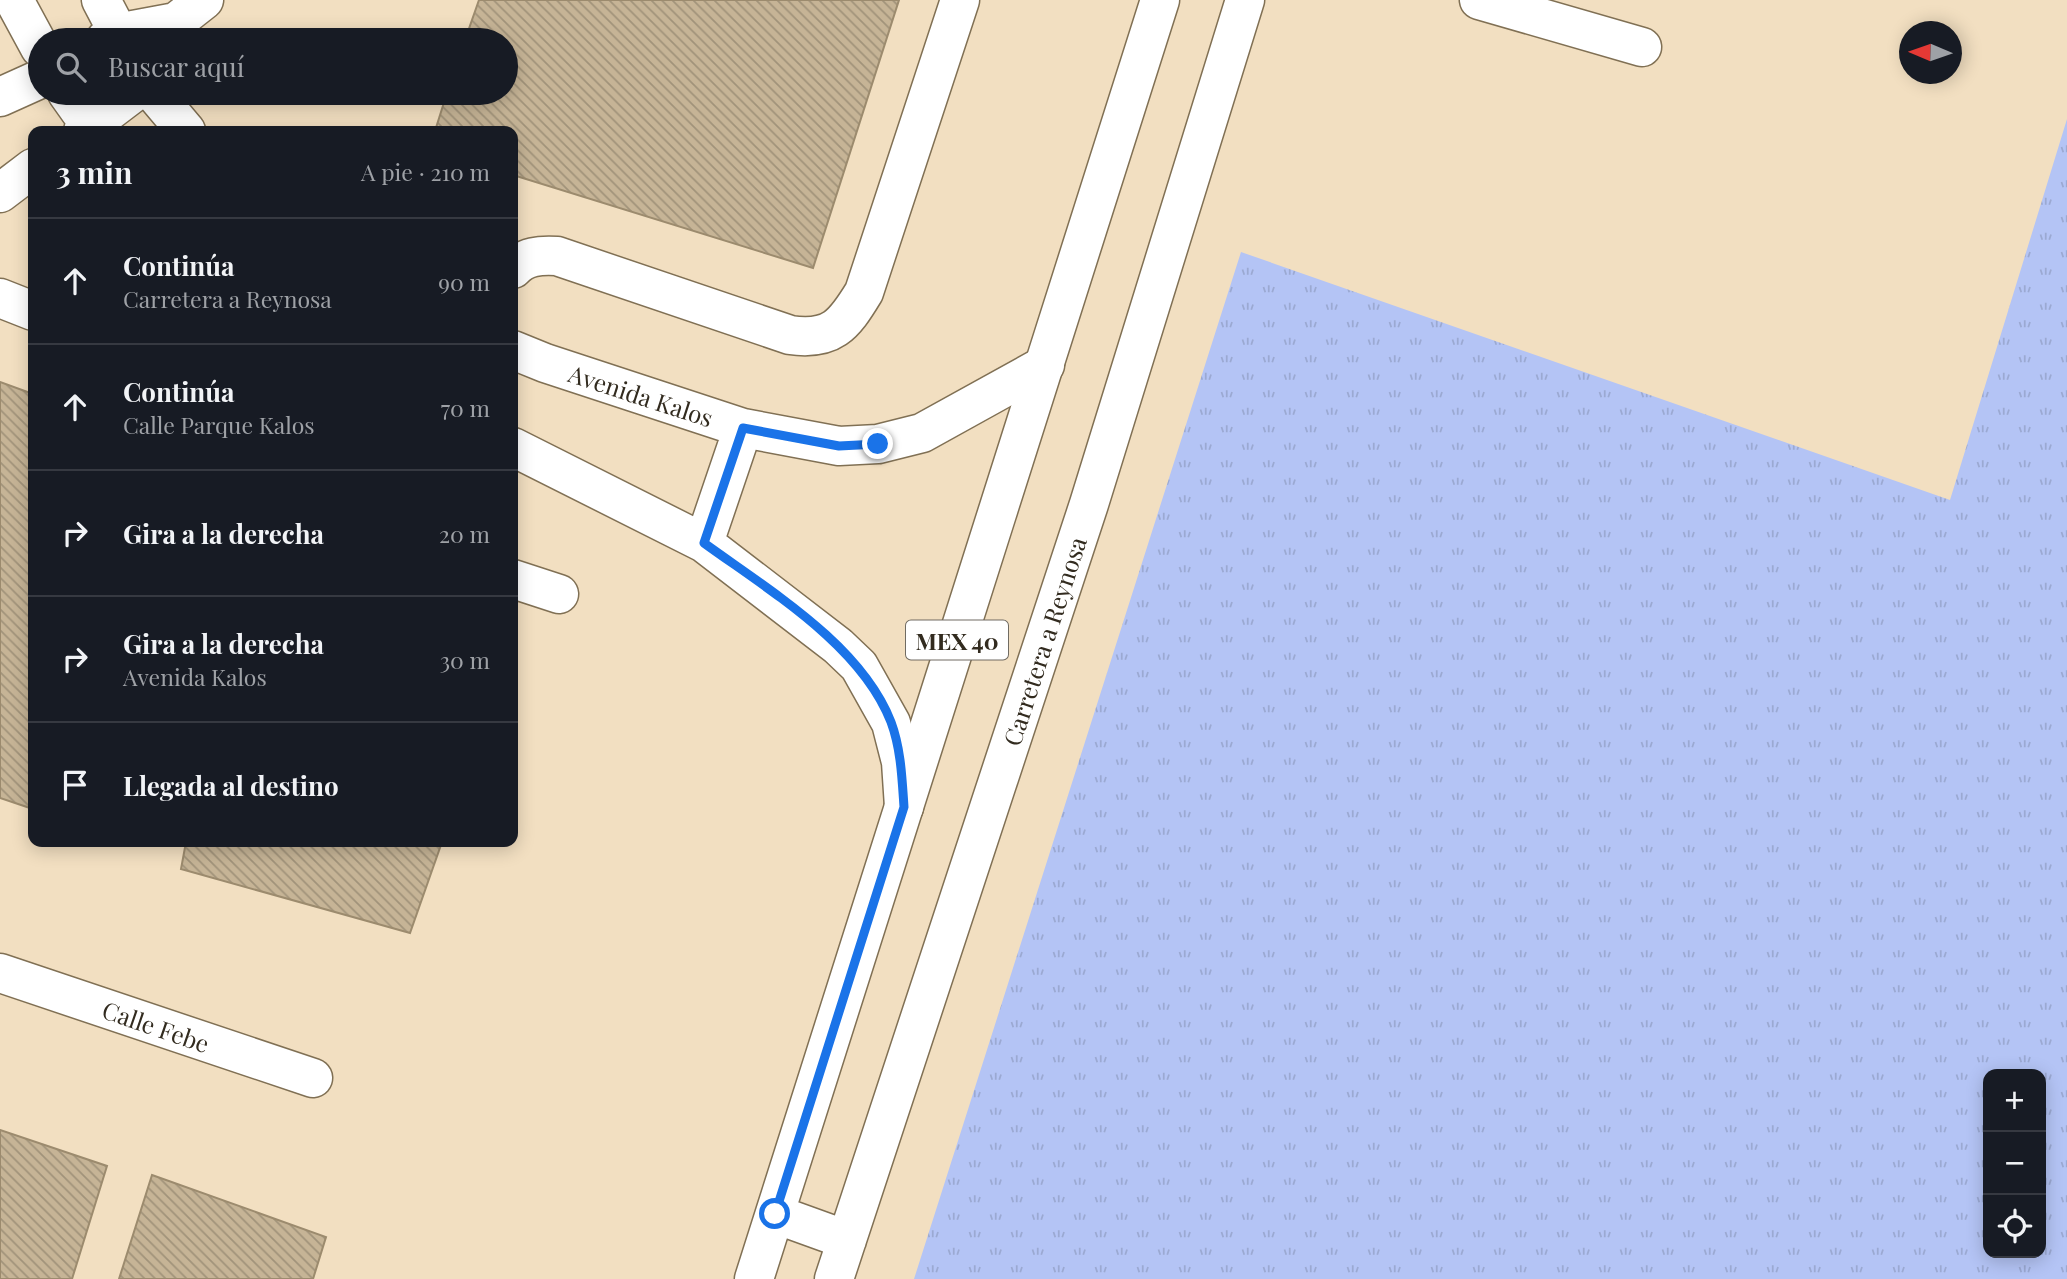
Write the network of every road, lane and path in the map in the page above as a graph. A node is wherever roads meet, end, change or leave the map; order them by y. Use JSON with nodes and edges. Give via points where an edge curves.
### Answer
{"nodes":[{"id":1,"x":14,"y":0,"type":"edge"},
{"id":2,"x":960,"y":0,"type":"edge"},
{"id":3,"x":1160,"y":0,"type":"edge"},
{"id":4,"x":1245,"y":0,"type":"edge"},
{"id":5,"x":1479,"y":0,"type":"edge"},
{"id":6,"x":182,"y":21,"type":"edge"},
{"id":7,"x":29,"y":28,"type":"edge"},
{"id":8,"x":111,"y":28,"type":"edge"},
{"id":9,"x":1642,"y":47,"type":"dead end"},
{"id":10,"x":28,"y":84,"type":"edge"},
{"id":11,"x":0,"y":97,"type":"edge"},
{"id":12,"x":74,"y":105,"type":"edge"},
{"id":13,"x":119,"y":105,"type":"edge"},
{"id":14,"x":164,"y":105,"type":"edge"},
{"id":15,"x":87,"y":126,"type":"edge"},
{"id":16,"x":94,"y":126,"type":"edge"},
{"id":17,"x":182,"y":126,"type":"edge"},
{"id":18,"x":28,"y":172,"type":"edge"},
{"id":19,"x":0,"y":193,"type":"edge"},
{"id":20,"x":518,"y":263,"type":"edge"},
{"id":21,"x":0,"y":298,"type":"edge"},
{"id":22,"x":28,"y":309,"type":"edge"},
{"id":23,"x":518,"y":351,"type":"edge"},
{"id":24,"x":1045,"y":365,"type":"junction"},
{"id":25,"x":743,"y":428,"type":"junction"},
{"id":26,"x":518,"y":450,"type":"edge"},
{"id":27,"x":704,"y":543,"type":"junction"},
{"id":28,"x":518,"y":581,"type":"edge"},
{"id":29,"x":559,"y":594,"type":"dead end"},
{"id":30,"x":904,"y":807,"type":"junction"},
{"id":31,"x":0,"y":973,"type":"edge"},
{"id":32,"x":313,"y":1078,"type":"dead end"},
{"id":33,"x":775,"y":1214,"type":"junction"},
{"id":34,"x":847,"y":1240,"type":"junction"},
{"id":35,"x":754,"y":1279,"type":"edge"},
{"id":36,"x":834,"y":1279,"type":"edge"}],
"edges":[{"from":1,"to":7,"type":"main road"},
{"from":2,"to":20,"type":"main road","via":[[864,292],[846,322],[827,334],[790,335],[557,256],[538,255]]},
{"from":3,"to":24,"type":"main road","number":"MEX 40"},
{"from":4,"to":34,"type":"main road","name":"Carretera a Reynosa","number":"MEX 40","via":[[1085,517]]},
{"from":5,"to":9,"type":"main road"},
{"from":6,"to":8,"type":"main road"},
{"from":10,"to":11,"type":"main road"},
{"from":12,"to":15,"type":"main road"},
{"from":13,"to":16,"type":"main road"},
{"from":14,"to":17,"type":"main road"},
{"from":18,"to":19,"type":"main road"},
{"from":21,"to":22,"type":"main road"},
{"from":23,"to":25,"type":"main road","name":"Avenida Kalos"},
{"from":24,"to":25,"type":"main road","name":"Avenida Kalos","via":[[922,433],[878,444],[839,446]]},
{"from":24,"to":30,"type":"main road","number":"MEX 40"},
{"from":25,"to":27,"type":"main road"},
{"from":26,"to":27,"type":"main road"},
{"from":27,"to":30,"type":"main road","via":[[859,666],[891,723],[901,762]]},
{"from":28,"to":29,"type":"main road"},
{"from":30,"to":33,"type":"main road","number":"MEX 40"},
{"from":31,"to":32,"type":"main road","name":"Calle Febe"},
{"from":33,"to":34,"type":"main road"},
{"from":33,"to":35,"type":"main road","number":"MEX 40"},
{"from":34,"to":36,"type":"main road","name":"Carretera a Reynosa","number":"MEX 40"}]}
